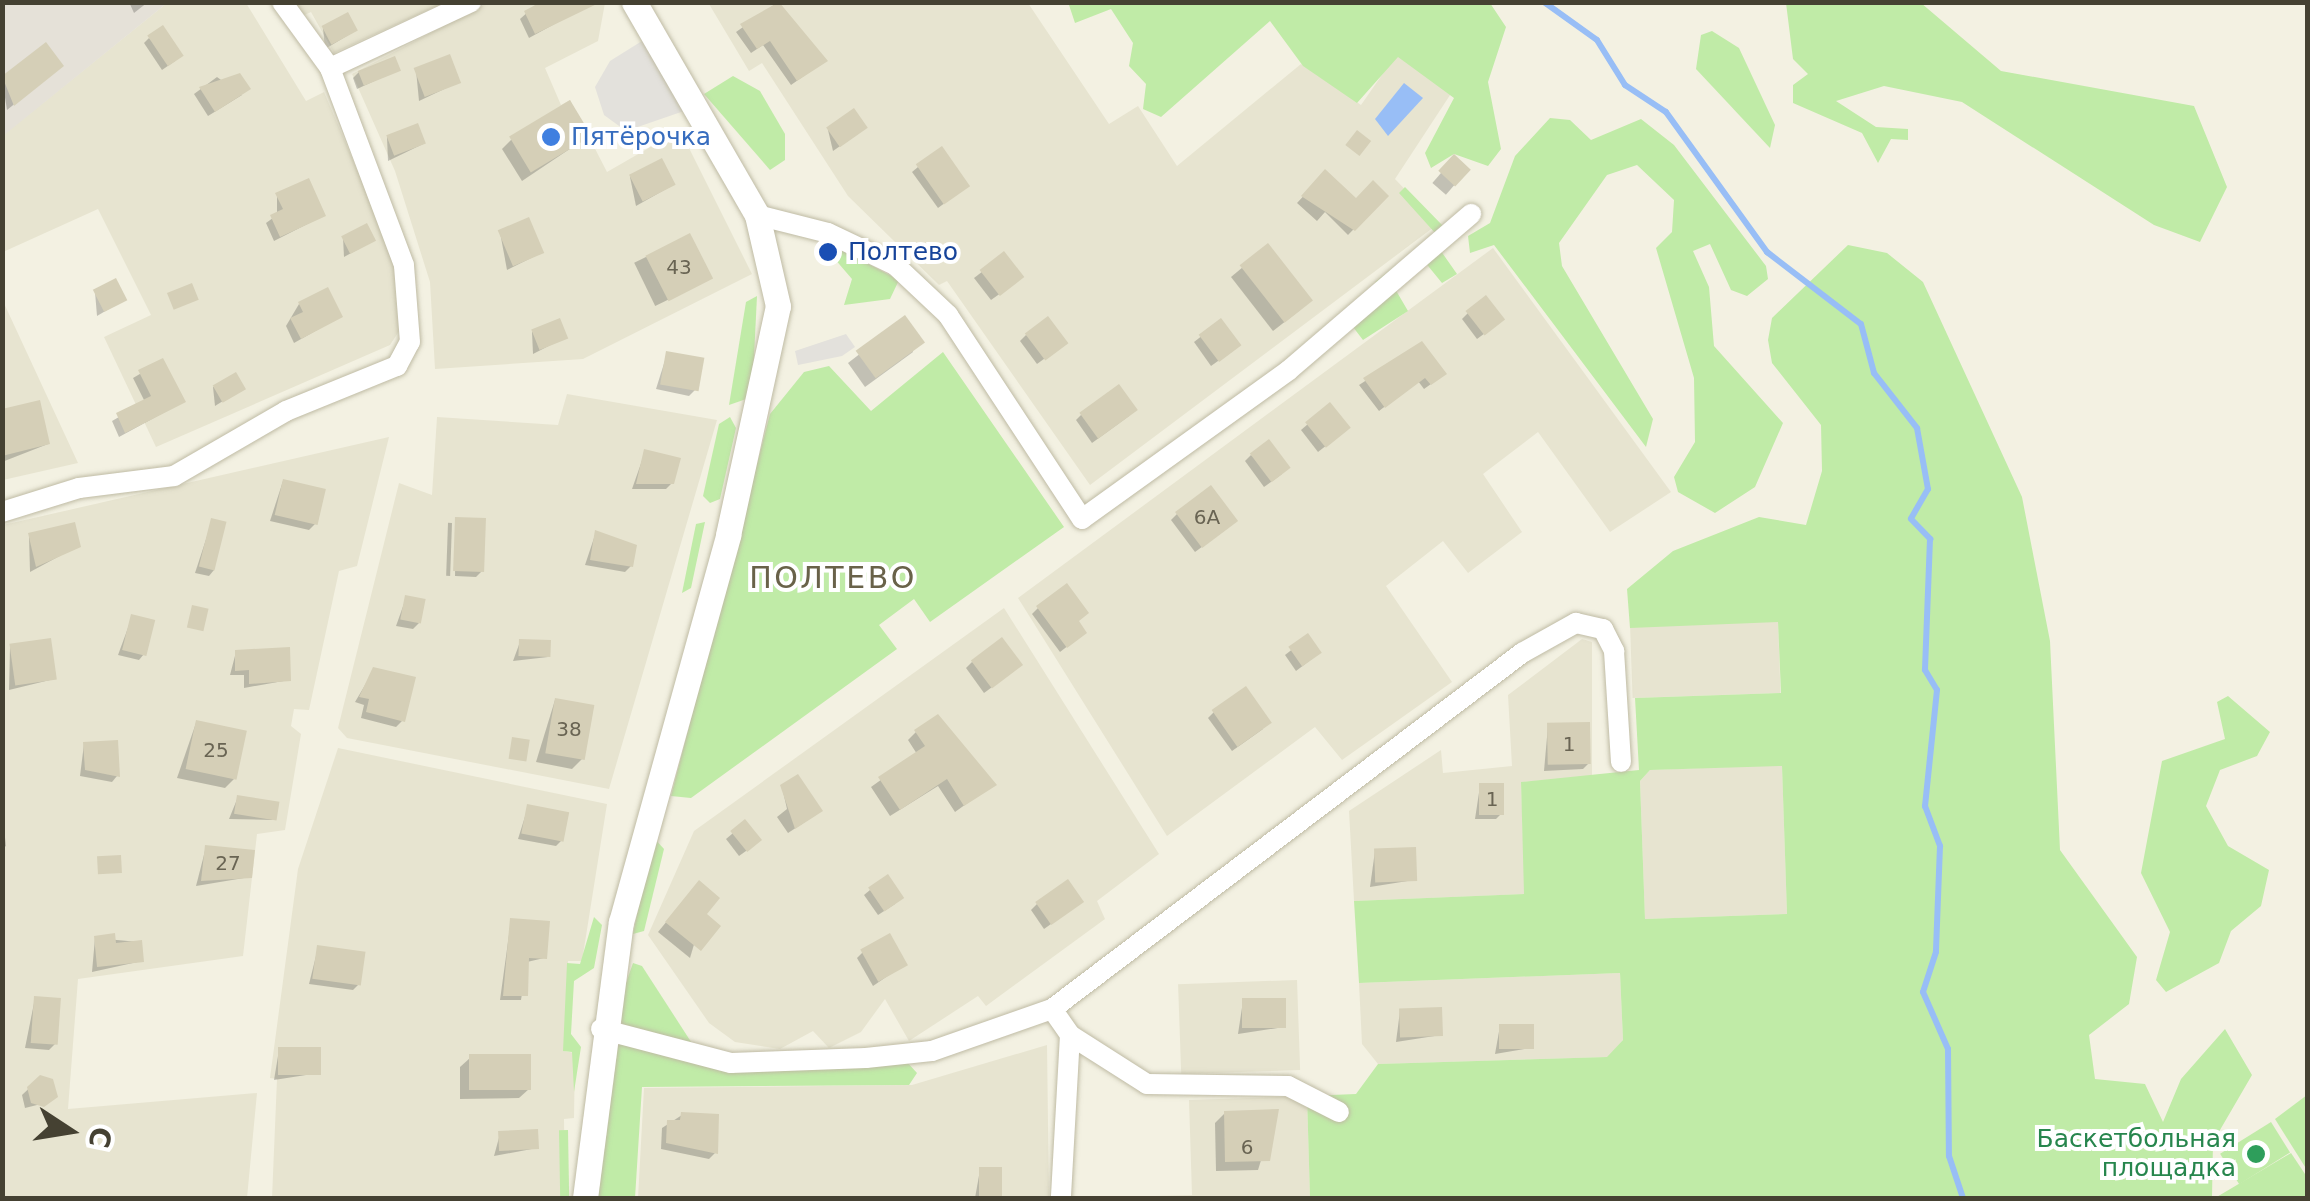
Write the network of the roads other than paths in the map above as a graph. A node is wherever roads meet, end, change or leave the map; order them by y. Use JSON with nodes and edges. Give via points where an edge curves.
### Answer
{"nodes":[{"id":1,"x":282,"y":2,"type":"edge"},
{"id":2,"x":471,"y":2,"type":"edge"},
{"id":3,"x":634,"y":2,"type":"edge"},
{"id":4,"x":330,"y":68,"type":"junction"},
{"id":5,"x":1471,"y":214,"type":"dead end"},
{"id":6,"x":757,"y":215,"type":"junction"},
{"id":7,"x":2,"y":512,"type":"edge"},
{"id":8,"x":1621,"y":762,"type":"dead end"},
{"id":9,"x":1052,"y":1009,"type":"junction"},
{"id":10,"x":601,"y":1029,"type":"junction"},
{"id":11,"x":1070,"y":1034,"type":"junction"},
{"id":12,"x":1339,"y":1112,"type":"dead end"},
{"id":13,"x":584,"y":1198,"type":"edge"},
{"id":14,"x":1061,"y":1198,"type":"edge"}],
"edges":[{"from":1,"to":4,"type":"street"},
{"from":2,"to":4,"type":"street"},
{"from":3,"to":6,"type":"street"},
{"from":4,"to":7,"type":"street","via":[[404,265],[410,342],[396,366],[286,410],[174,476],[78,488]]},
{"from":5,"to":6,"type":"street","via":[[1290,370],[1082,519],[948,315],[906,275],[855,243]]},
{"from":6,"to":10,"type":"street","via":[[778,289],[766,380]]},
{"from":8,"to":9,"type":"street","via":[[1614,652],[1603,629],[1576,623],[1522,653]]},
{"from":9,"to":10,"type":"street","via":[[932,1051],[866,1058],[732,1063]]},
{"from":9,"to":11,"type":"street"},
{"from":10,"to":13,"type":"street"},
{"from":11,"to":12,"type":"street","via":[[1147,1084],[1288,1086]]},
{"from":11,"to":14,"type":"street"}]}
